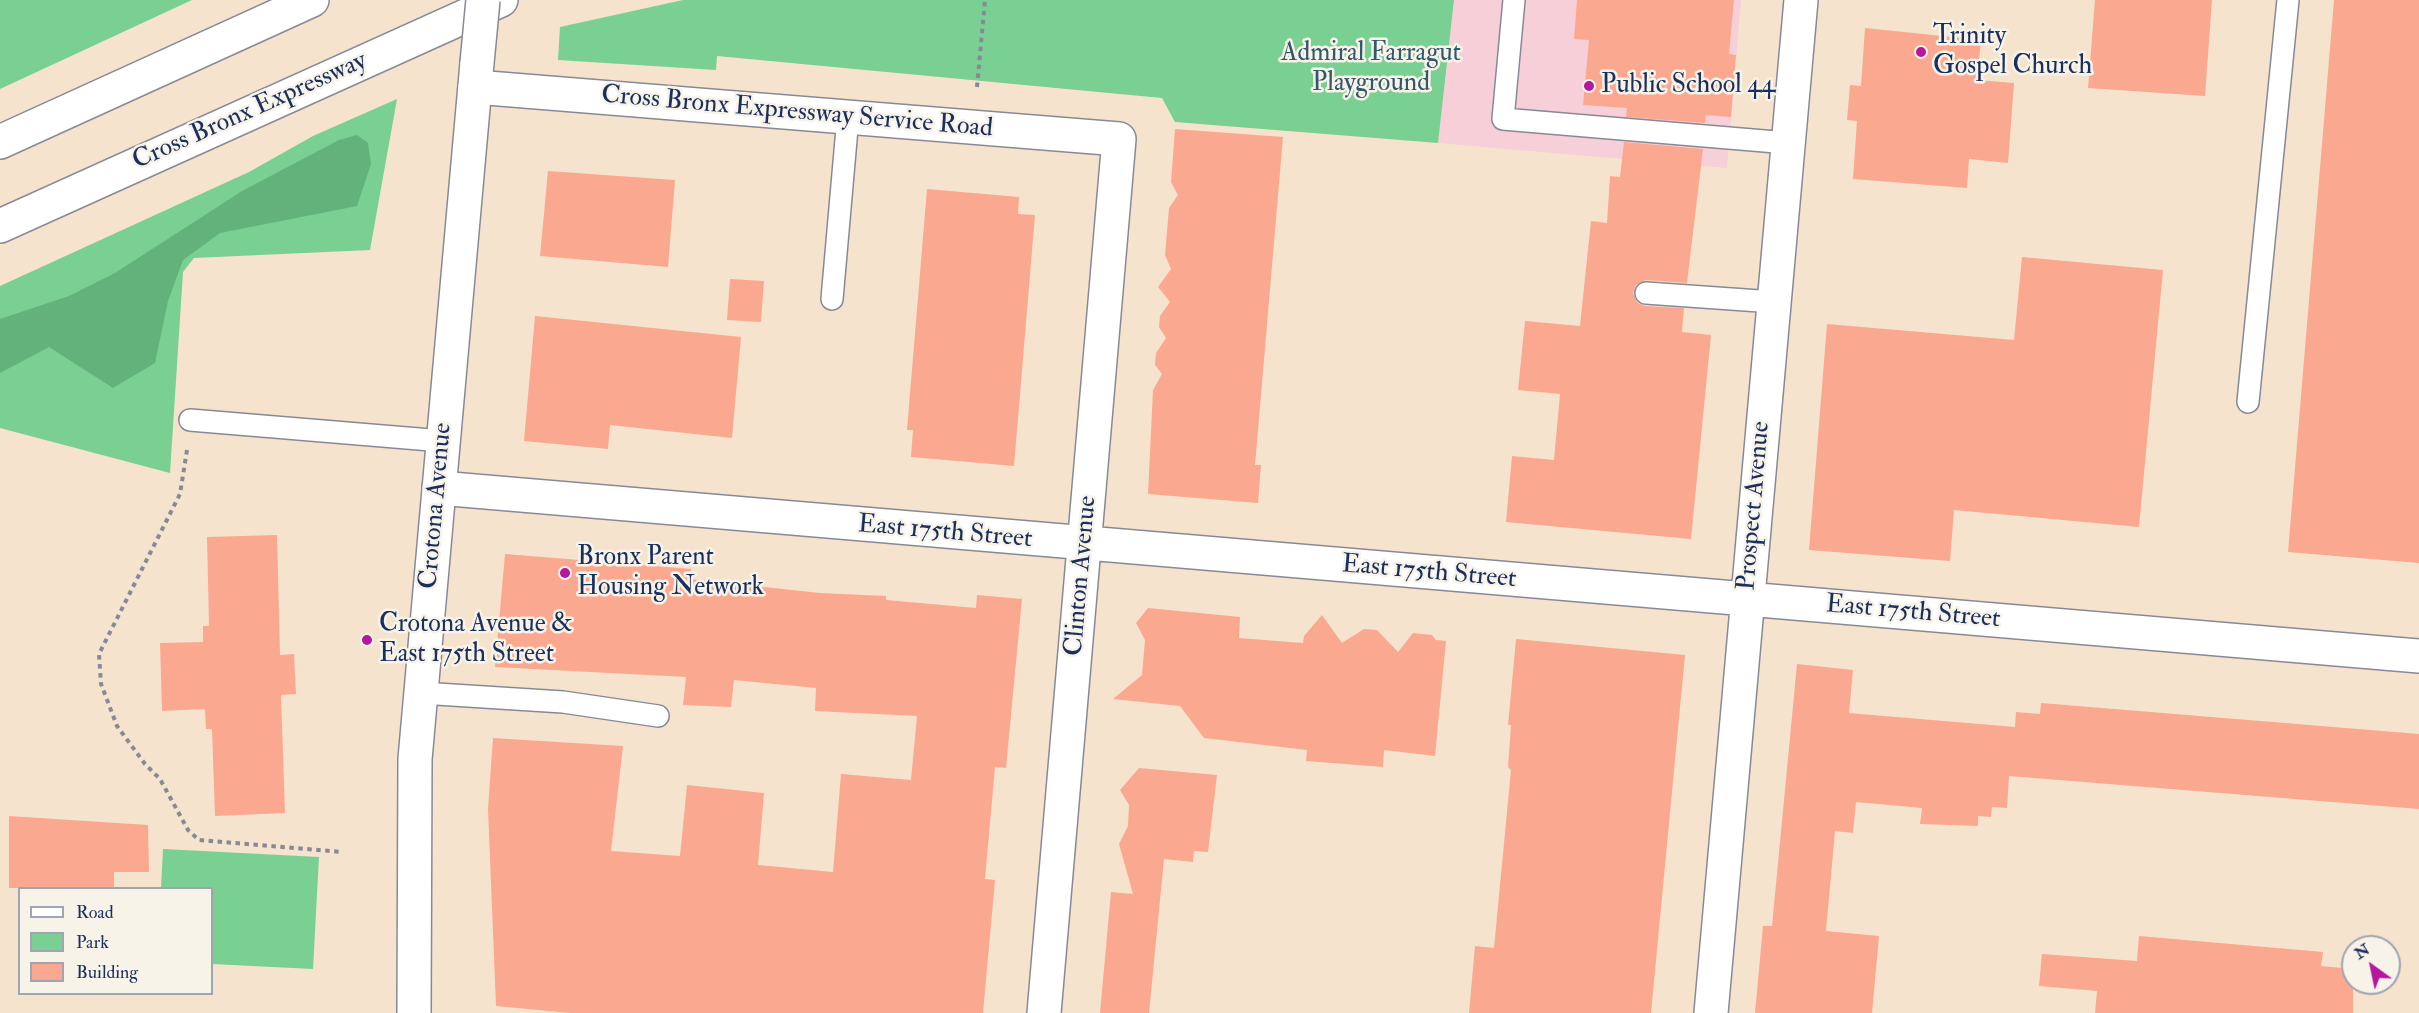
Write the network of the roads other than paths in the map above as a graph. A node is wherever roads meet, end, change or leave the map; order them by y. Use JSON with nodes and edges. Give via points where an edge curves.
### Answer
{"nodes":[{"id":1,"x":312,"y":0,"type":"edge"},
{"id":2,"x":483,"y":0,"type":"edge"},
{"id":3,"x":501,"y":0,"type":"edge"},
{"id":4,"x":1514,"y":0,"type":"edge"},
{"id":5,"x":1801,"y":0,"type":"edge"},
{"id":6,"x":2288,"y":0,"type":"edge"},
{"id":7,"x":476,"y":75,"type":"junction"},
{"id":8,"x":848,"y":117,"type":"junction"},
{"id":9,"x":1119,"y":139,"type":"joint"},
{"id":10,"x":0,"y":142,"type":"edge"},
{"id":11,"x":1788,"y":143,"type":"junction"},
{"id":12,"x":0,"y":226,"type":"edge"},
{"id":13,"x":1646,"y":293,"type":"dead end"},
{"id":14,"x":832,"y":299,"type":"dead end"},
{"id":15,"x":1774,"y":302,"type":"junction"},
{"id":16,"x":2248,"y":402,"type":"dead end"},
{"id":17,"x":190,"y":420,"type":"road end"},
{"id":18,"x":443,"y":441,"type":"junction"},
{"id":19,"x":439,"y":489,"type":"junction"},
{"id":20,"x":1085,"y":545,"type":"junction"},
{"id":21,"x":1747,"y":599,"type":"junction"},
{"id":22,"x":2419,"y":656,"type":"edge"},
{"id":23,"x":421,"y":693,"type":"junction"},
{"id":24,"x":658,"y":716,"type":"dead end"},
{"id":25,"x":414,"y":1013,"type":"edge"},
{"id":26,"x":1044,"y":1013,"type":"edge"},
{"id":27,"x":1711,"y":1013,"type":"edge"}],
"edges":[{"from":1,"to":10,"type":"main road"},
{"from":2,"to":7,"type":"main road","name":"Crotona Avenue","bridge":true},
{"from":3,"to":12,"type":"main road","name":"Cross Bronx Expressway"},
{"from":4,"to":11,"type":"lane","via":[[1503,119]]},
{"from":5,"to":11,"type":"main road","name":"Prospect Avenue"},
{"from":6,"to":16,"type":"lane"},
{"from":7,"to":8,"type":"main road","name":"Cross Bronx Expressway Service Road"},
{"from":7,"to":18,"type":"main road","name":"Crotona Avenue"},
{"from":8,"to":9,"type":"main road","name":"Cross Bronx Expressway Service Road"},
{"from":8,"to":14,"type":"lane"},
{"from":9,"to":20,"type":"main road","name":"Clinton Avenue"},
{"from":11,"to":15,"type":"main road","name":"Prospect Avenue"},
{"from":13,"to":15,"type":"lane"},
{"from":15,"to":21,"type":"main road","name":"Prospect Avenue"},
{"from":17,"to":18,"type":"lane"},
{"from":18,"to":19,"type":"main road","name":"Crotona Avenue"},
{"from":19,"to":20,"type":"main road","name":"East 175th Street"},
{"from":19,"to":23,"type":"main road","name":"Crotona Avenue"},
{"from":20,"to":21,"type":"main road","name":"East 175th Street"},
{"from":20,"to":26,"type":"main road","name":"Clinton Avenue"},
{"from":21,"to":22,"type":"main road","name":"East 175th Street"},
{"from":21,"to":27,"type":"main road","name":"Prospect Avenue"},
{"from":23,"to":24,"type":"lane","via":[[563,702]]},
{"from":23,"to":25,"type":"main road","name":"Crotona Avenue","via":[[413,806]]}]}
